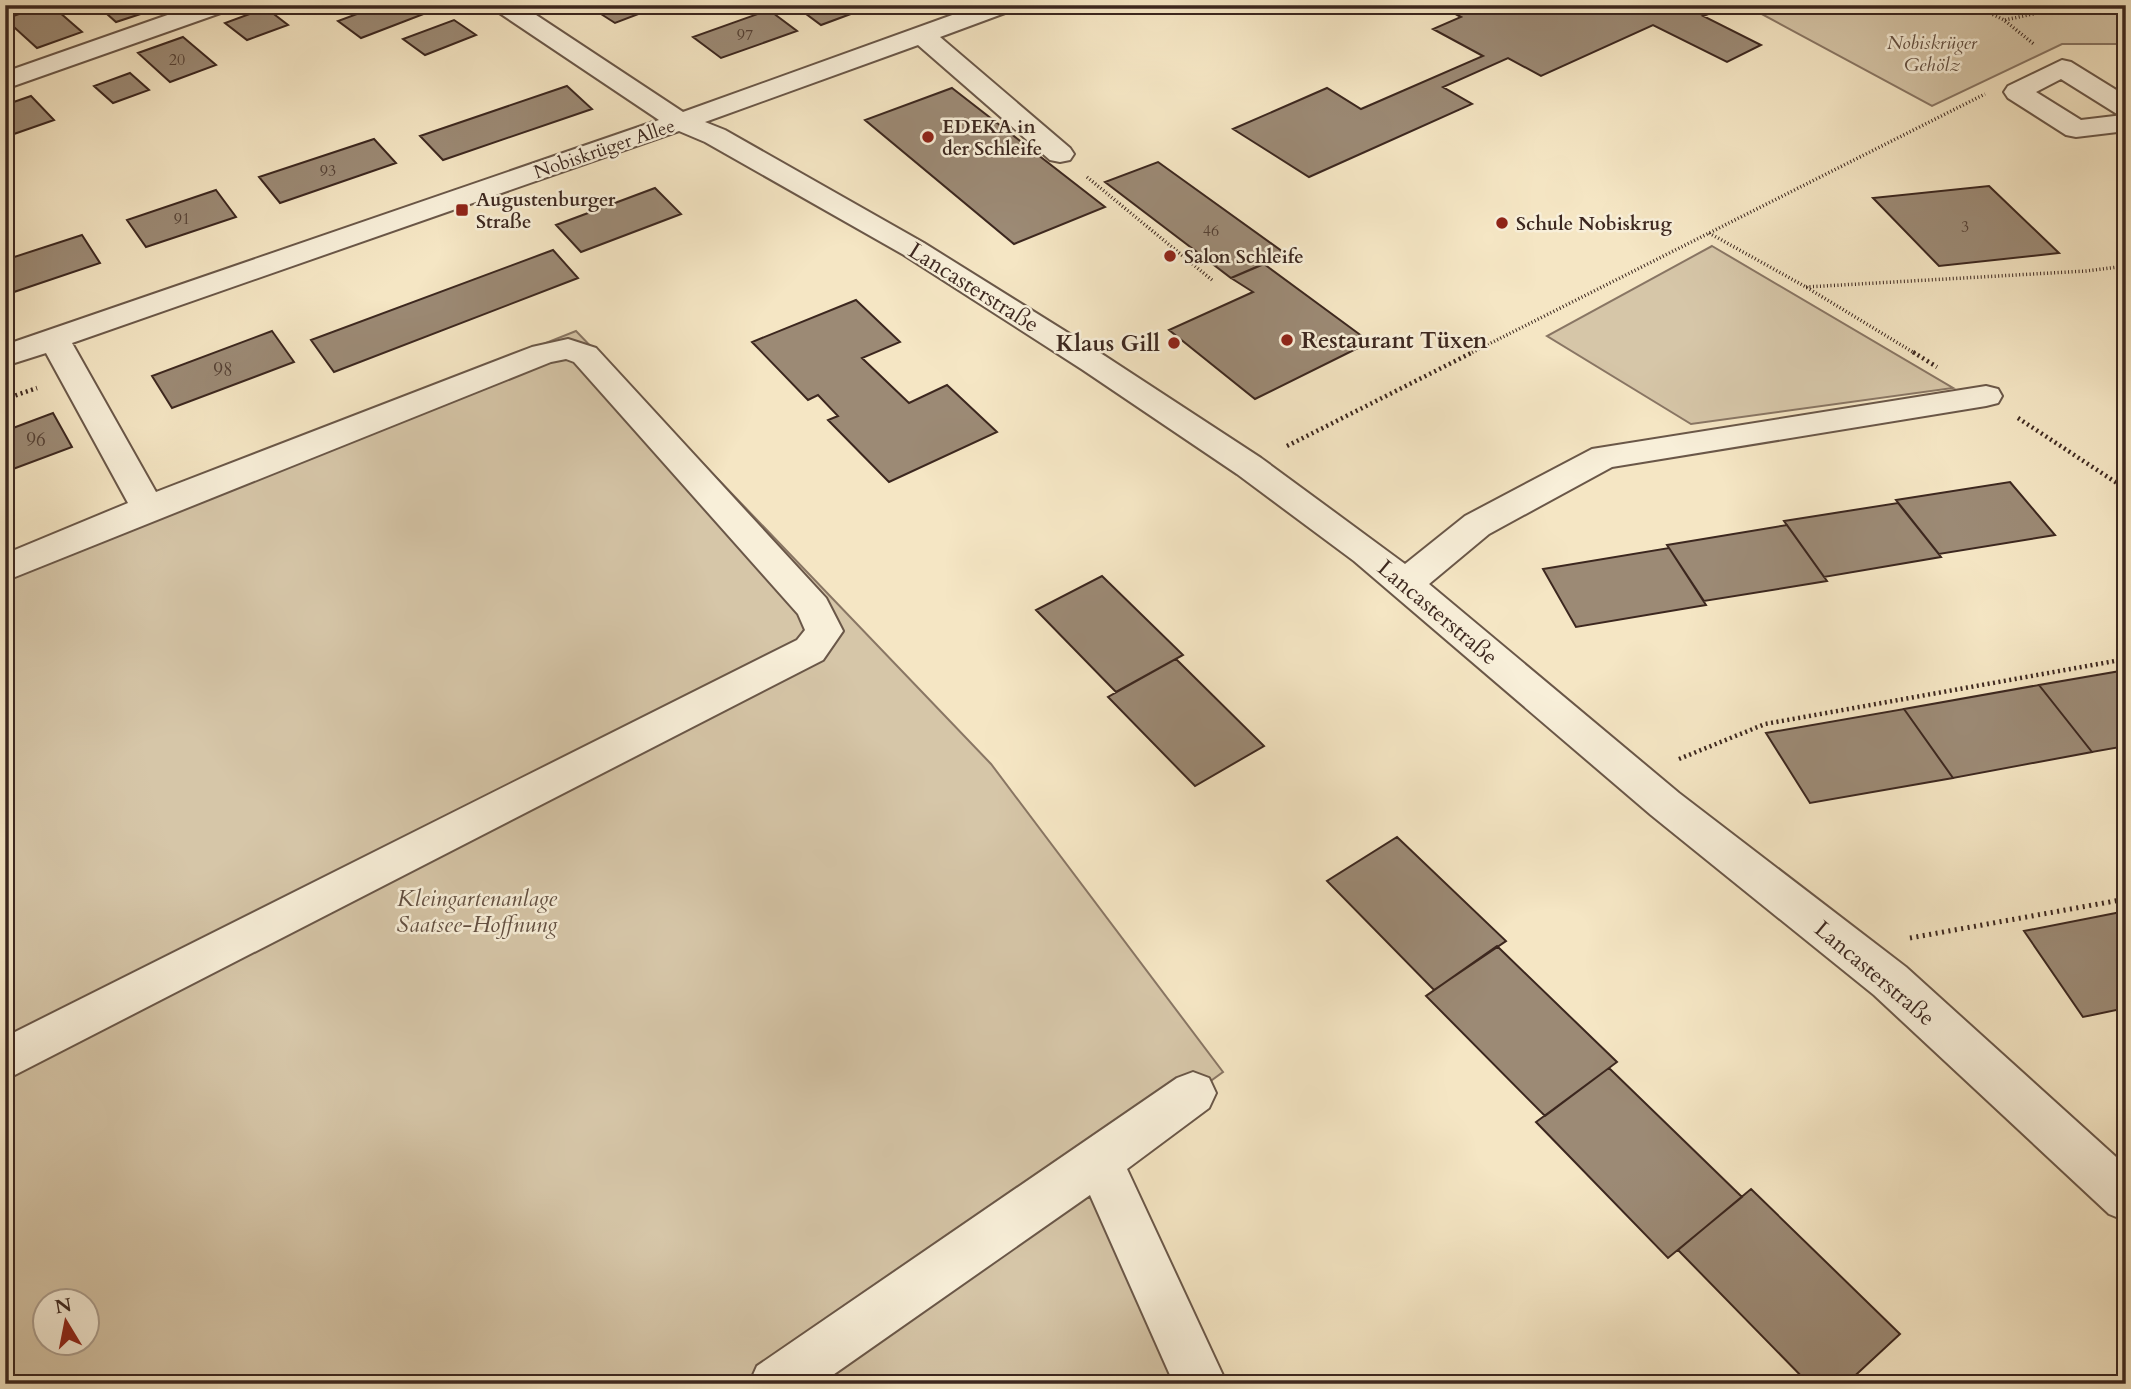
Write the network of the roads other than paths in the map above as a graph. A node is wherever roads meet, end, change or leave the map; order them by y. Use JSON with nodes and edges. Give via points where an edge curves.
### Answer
{"nodes":[{"id":1,"x":220,"y":5,"type":"edge"},
{"id":2,"x":504,"y":5,"type":"edge"},
{"id":3,"x":1004,"y":5,"type":"edge"},
{"id":4,"x":930,"y":25,"type":"junction"},
{"id":5,"x":5,"y":81,"type":"edge"},
{"id":6,"x":2126,"y":108,"type":"edge"},
{"id":7,"x":680,"y":121,"type":"junction"},
{"id":8,"x":2126,"y":123,"type":"edge"},
{"id":9,"x":1060,"y":154,"type":"road end"},
{"id":10,"x":54,"y":339,"type":"junction"},
{"id":11,"x":5,"y":356,"type":"edge"},
{"id":12,"x":1986,"y":396,"type":"road end"},
{"id":13,"x":148,"y":508,"type":"junction"},
{"id":14,"x":5,"y":568,"type":"edge"},
{"id":15,"x":1405,"y":584,"type":"junction"},
{"id":16,"x":5,"y":1060,"type":"edge"},
{"id":17,"x":1193,"y":1093,"type":"dead end"},
{"id":18,"x":1099,"y":1161,"type":"junction"},
{"id":19,"x":2126,"y":1198,"type":"edge"},
{"id":20,"x":775,"y":1384,"type":"edge"},
{"id":21,"x":1201,"y":1384,"type":"edge"}],
"edges":[{"from":1,"to":5,"type":"street"},
{"from":2,"to":7,"type":"street"},
{"from":3,"to":4,"type":"street","name":"Nobiskrüger Allee"},
{"from":4,"to":7,"type":"street","name":"Nobiskrüger Allee"},
{"from":4,"to":9,"type":"street"},
{"from":6,"to":8,"type":"street","via":[[2062,68],[2017,92],[2076,129]]},
{"from":7,"to":10,"type":"street","name":"Nobiskrüger Allee"},
{"from":7,"to":15,"type":"street","name":"Lancasterstraße","via":[[715,136],[914,249],[1094,363],[1249,466]]},
{"from":10,"to":11,"type":"street","name":"Nobiskrüger Allee"},
{"from":10,"to":13,"type":"street"},
{"from":12,"to":15,"type":"street","via":[[1604,457],[1477,524]]},
{"from":13,"to":14,"type":"street"},
{"from":13,"to":16,"type":"street","via":[[542,354],[568,349],[585,355],[813,607],[824,631],[810,650]]},
{"from":15,"to":19,"type":"street","name":"Lancasterstraße","via":[[1633,778],[1890,981]]},
{"from":17,"to":18,"type":"street"},
{"from":18,"to":20,"type":"street"},
{"from":18,"to":21,"type":"street"}]}
